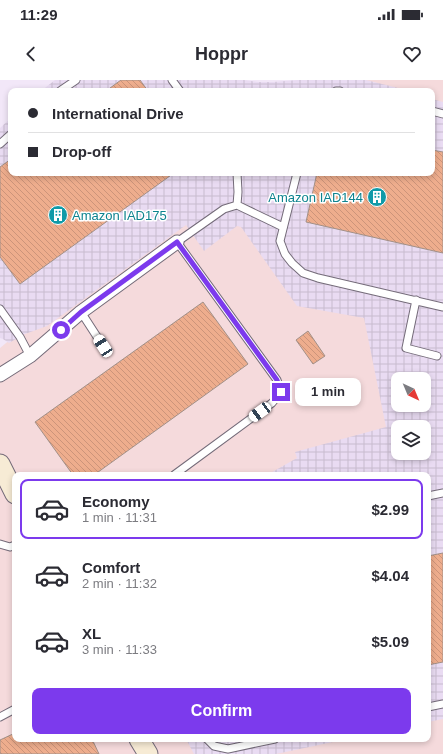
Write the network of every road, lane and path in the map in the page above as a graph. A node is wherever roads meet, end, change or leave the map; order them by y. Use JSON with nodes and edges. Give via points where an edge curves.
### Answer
{"nodes":[{"id":1,"x":76,"y":80,"type":"edge"},
{"id":2,"x":64,"y":88,"type":"edge"},
{"id":3,"x":8,"y":137,"type":"edge"},
{"id":4,"x":0,"y":144,"type":"edge"},
{"id":5,"x":237,"y":176,"type":"edge"},
{"id":6,"x":296,"y":176,"type":"edge"},
{"id":7,"x":237,"y":205,"type":"junction"},
{"id":8,"x":283,"y":227,"type":"junction"},
{"id":9,"x":177,"y":242,"type":"junction"},
{"id":10,"x":416,"y":300,"type":"junction"},
{"id":11,"x":443,"y":307,"type":"edge"},
{"id":12,"x":0,"y":309,"type":"edge"},
{"id":13,"x":81,"y":312,"type":"junction"},
{"id":14,"x":103,"y":346,"type":"dead end"},
{"id":15,"x":30,"y":356,"type":"junction"},
{"id":16,"x":437,"y":356,"type":"dead end"},
{"id":17,"x":0,"y":375,"type":"edge"},
{"id":18,"x":0,"y":464,"type":"edge"},
{"id":19,"x":178,"y":472,"type":"edge"},
{"id":20,"x":12,"y":488,"type":"edge"},
{"id":21,"x":443,"y":493,"type":"edge"},
{"id":22,"x":431,"y":495,"type":"edge"},
{"id":23,"x":0,"y":544,"type":"edge"},
{"id":24,"x":12,"y":546,"type":"edge"},
{"id":25,"x":443,"y":704,"type":"edge"},
{"id":26,"x":431,"y":706,"type":"edge"},
{"id":27,"x":12,"y":711,"type":"edge"},
{"id":28,"x":0,"y":717,"type":"edge"},
{"id":29,"x":141,"y":742,"type":"edge"},
{"id":30,"x":210,"y":742,"type":"edge"},
{"id":31,"x":261,"y":742,"type":"edge"},
{"id":32,"x":148,"y":754,"type":"edge"}],
"edges":[{"from":1,"to":2,"type":"lane"},
{"from":3,"to":4,"type":"lane"},
{"from":5,"to":7,"type":"lane"},
{"from":6,"to":8,"type":"lane"},
{"from":7,"to":8,"type":"lane"},
{"from":7,"to":9,"type":"lane","via":[[224,209]]},
{"from":8,"to":10,"type":"lane","via":[[280,241],[285,254],[303,272],[318,278]]},
{"from":9,"to":13,"type":"street"},
{"from":9,"to":19,"type":"lane","via":[[277,380],[281,392],[272,403]]},
{"from":10,"to":11,"type":"lane"},
{"from":10,"to":16,"type":"lane","via":[[406,348]]},
{"from":12,"to":15,"type":"lane","via":[[20,336]]},
{"from":13,"to":14,"type":"lane"},
{"from":13,"to":15,"type":"street"},
{"from":15,"to":17,"type":"street"},
{"from":18,"to":20,"type":"main road"},
{"from":21,"to":22,"type":"lane"},
{"from":23,"to":24,"type":"lane"},
{"from":25,"to":26,"type":"lane"},
{"from":27,"to":28,"type":"lane"},
{"from":29,"to":32,"type":"main road"},
{"from":30,"to":31,"type":"lane","via":[[214,746],[228,749]]}]}
